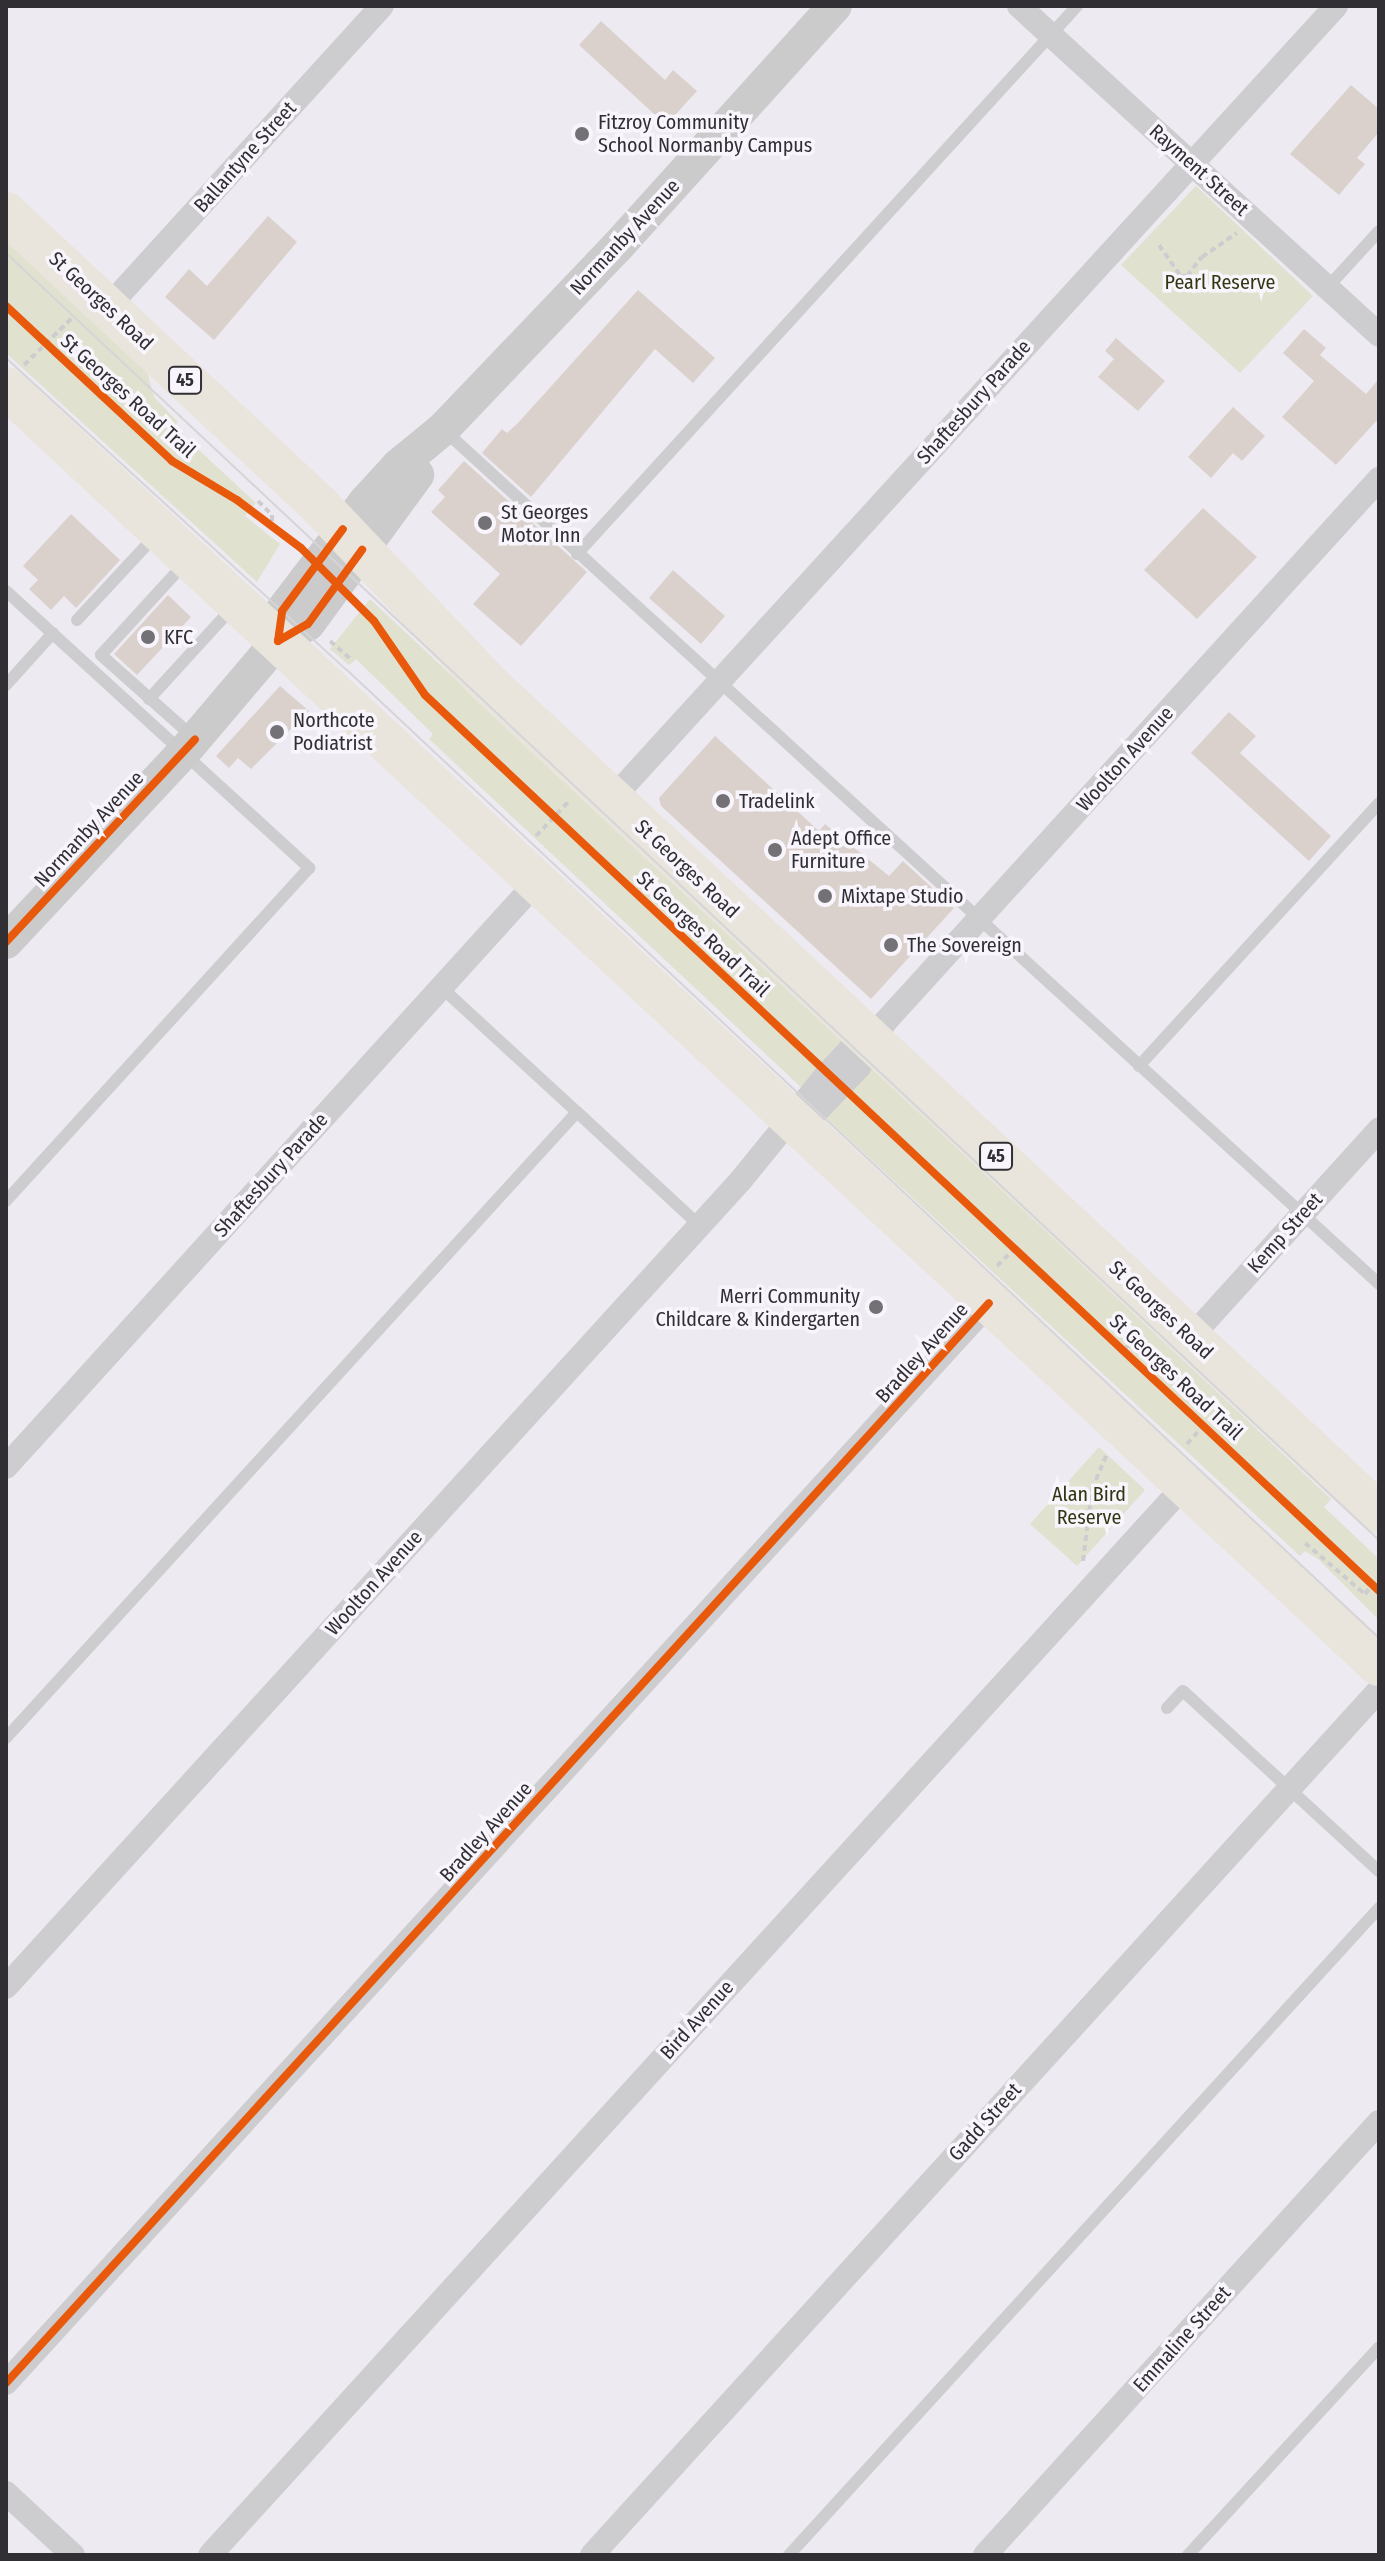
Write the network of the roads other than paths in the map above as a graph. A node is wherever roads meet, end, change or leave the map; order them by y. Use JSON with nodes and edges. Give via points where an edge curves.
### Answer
{"nodes":[{"id":1,"x":382,"y":6,"type":"edge"},
{"id":2,"x":835,"y":6,"type":"edge"},
{"id":3,"x":1019,"y":6,"type":"edge"},
{"id":4,"x":1077,"y":6,"type":"edge"},
{"id":5,"x":1336,"y":6,"type":"edge"},
{"id":6,"x":1051,"y":35,"type":"junction"},
{"id":7,"x":1191,"y":163,"type":"junction"},
{"id":8,"x":6,"y":213,"type":"edge"},
{"id":9,"x":1379,"y":231,"type":"edge"},
{"id":10,"x":1327,"y":288,"type":"junction"},
{"id":11,"x":100,"y":300,"type":"junction"},
{"id":12,"x":1379,"y":335,"type":"edge"},
{"id":13,"x":13,"y":395,"type":"edge"},
{"id":14,"x":443,"y":429,"type":"junction"},
{"id":15,"x":1379,"y":479,"type":"edge"},
{"id":16,"x":352,"y":540,"type":"junction"},
{"id":17,"x":174,"y":544,"type":"junction"},
{"id":18,"x":577,"y":554,"type":"junction"},
{"id":19,"x":6,"y":591,"type":"edge"},
{"id":20,"x":236,"y":603,"type":"junction"},
{"id":21,"x":77,"y":620,"type":"dead end"},
{"id":22,"x":53,"y":633,"type":"junction"},
{"id":23,"x":278,"y":641,"type":"junction"},
{"id":24,"x":719,"y":683,"type":"junction"},
{"id":25,"x":6,"y":685,"type":"edge"},
{"id":26,"x":149,"y":699,"type":"junction"},
{"id":27,"x":189,"y":746,"type":"junction"},
{"id":28,"x":600,"y":789,"type":"junction"},
{"id":29,"x":1379,"y":803,"type":"edge"},
{"id":30,"x":525,"y":872,"type":"junction"},
{"id":31,"x":980,"y":919,"type":"junction"},
{"id":32,"x":6,"y":942,"type":"edge"},
{"id":33,"x":442,"y":988,"type":"junction"},
{"id":34,"x":870,"y":1039,"type":"junction"},
{"id":35,"x":1139,"y":1066,"type":"junction"},
{"id":36,"x":577,"y":1112,"type":"junction"},
{"id":37,"x":796,"y":1123,"type":"junction"},
{"id":38,"x":1379,"y":1130,"type":"edge"},
{"id":39,"x":6,"y":1201,"type":"edge"},
{"id":40,"x":1302,"y":1214,"type":"junction"},
{"id":41,"x":699,"y":1225,"type":"junction"},
{"id":42,"x":1379,"y":1284,"type":"edge"},
{"id":43,"x":989,"y":1303,"type":"junction"},
{"id":44,"x":1191,"y":1337,"type":"junction"},
{"id":45,"x":6,"y":1467,"type":"edge"},
{"id":46,"x":1185,"y":1485,"type":"junction"},
{"id":47,"x":1370,"y":1498,"type":"edge"},
{"id":48,"x":1379,"y":1665,"type":"edge"},
{"id":49,"x":1379,"y":1690,"type":"edge"},
{"id":50,"x":1167,"y":1708,"type":"dead end"},
{"id":51,"x":6,"y":1738,"type":"edge"},
{"id":52,"x":1289,"y":1788,"type":"junction"},
{"id":53,"x":1379,"y":1871,"type":"edge"},
{"id":54,"x":1379,"y":1908,"type":"edge"},
{"id":55,"x":6,"y":1987,"type":"edge"},
{"id":56,"x":1379,"y":2122,"type":"edge"},
{"id":57,"x":1379,"y":2347,"type":"edge"},
{"id":58,"x":6,"y":2383,"type":"edge"},
{"id":59,"x":6,"y":2493,"type":"edge"},
{"id":60,"x":73,"y":2555,"type":"edge"},
{"id":61,"x":210,"y":2555,"type":"edge"},
{"id":62,"x":592,"y":2555,"type":"edge"},
{"id":63,"x":789,"y":2555,"type":"edge"},
{"id":64,"x":985,"y":2555,"type":"edge"},
{"id":65,"x":1188,"y":2555,"type":"edge"}],
"edges":[{"from":1,"to":11,"type":"street","name":"Ballantyne Street"},
{"from":2,"to":14,"type":"main road","name":"Normanby Avenue"},
{"from":3,"to":6,"type":"street","name":"Rayment Street"},
{"from":4,"to":6,"type":"lane"},
{"from":5,"to":7,"type":"street","name":"Shaftesbury Parade"},
{"from":6,"to":7,"type":"street","name":"Rayment Street"},
{"from":6,"to":18,"type":"lane"},
{"from":7,"to":10,"type":"street","name":"Rayment Street"},
{"from":7,"to":24,"type":"street","name":"Shaftesbury Parade"},
{"from":8,"to":11,"type":"highway","name":"St Georges Road","number":"45"},
{"from":9,"to":10,"type":"lane"},
{"from":10,"to":12,"type":"street","name":"Rayment Street"},
{"from":11,"to":16,"type":"highway","name":"St Georges Road","number":"45"},
{"from":13,"to":17,"type":"highway"},
{"from":14,"to":16,"type":"main road","name":"Normanby Avenue"},
{"from":14,"to":18,"type":"lane"},
{"from":15,"to":31,"type":"street","name":"Woolton Avenue"},
{"from":16,"to":23,"type":"main road","name":"Normanby Avenue","via":[[308,624]]},
{"from":16,"to":23,"type":"main road","name":"Normanby Avenue","via":[[316,562],[282,611]]},
{"from":16,"to":28,"type":"highway","name":"St Georges Road","number":"45","via":[[455,651]]},
{"from":17,"to":20,"type":"highway"},
{"from":17,"to":21,"type":"lane"},
{"from":17,"to":26,"type":"lane","via":[[101,655]]},
{"from":18,"to":24,"type":"lane"},
{"from":19,"to":22,"type":"lane"},
{"from":20,"to":23,"type":"highway"},
{"from":20,"to":26,"type":"lane"},
{"from":22,"to":25,"type":"lane"},
{"from":22,"to":27,"type":"lane"},
{"from":23,"to":27,"type":"main road","name":"Normanby Avenue"},
{"from":23,"to":30,"type":"highway"},
{"from":24,"to":28,"type":"street","name":"Shaftesbury Parade"},
{"from":24,"to":31,"type":"lane"},
{"from":26,"to":27,"type":"lane"},
{"from":27,"to":32,"type":"main road","name":"Normanby Avenue"},
{"from":27,"to":39,"type":"lane","via":[[309,868]]},
{"from":28,"to":34,"type":"highway","name":"St Georges Road","number":"45"},
{"from":29,"to":35,"type":"lane"},
{"from":30,"to":33,"type":"street","name":"Shaftesbury Parade"},
{"from":30,"to":37,"type":"highway"},
{"from":31,"to":34,"type":"street","name":"Woolton Avenue"},
{"from":31,"to":35,"type":"lane"},
{"from":33,"to":36,"type":"lane"},
{"from":33,"to":45,"type":"street","name":"Shaftesbury Parade"},
{"from":34,"to":37,"type":"street","name":"Woolton Avenue","via":[[859,1067]]},
{"from":34,"to":44,"type":"highway","name":"St Georges Road","number":"45"},
{"from":35,"to":40,"type":"lane"},
{"from":36,"to":41,"type":"lane"},
{"from":36,"to":51,"type":"lane"},
{"from":37,"to":41,"type":"street","name":"Woolton Avenue"},
{"from":37,"to":43,"type":"highway"},
{"from":38,"to":40,"type":"street","name":"Kemp Street"},
{"from":40,"to":42,"type":"lane"},
{"from":40,"to":44,"type":"street","name":"Kemp Street"},
{"from":41,"to":55,"type":"street","name":"Woolton Avenue"},
{"from":43,"to":46,"type":"highway"},
{"from":43,"to":58,"type":"street","name":"Bradley Avenue"},
{"from":44,"to":47,"type":"highway","name":"St Georges Road","number":"45"},
{"from":46,"to":48,"type":"highway"},
{"from":46,"to":61,"type":"street","name":"Bird Avenue"},
{"from":49,"to":52,"type":"street","name":"Gadd Street"},
{"from":50,"to":52,"type":"lane","via":[[1183,1691]]},
{"from":52,"to":53,"type":"lane"},
{"from":52,"to":62,"type":"street","name":"Gadd Street"},
{"from":54,"to":63,"type":"lane"},
{"from":56,"to":64,"type":"street","name":"Emmaline Street"},
{"from":57,"to":65,"type":"lane"},
{"from":59,"to":60,"type":"street"}]}
